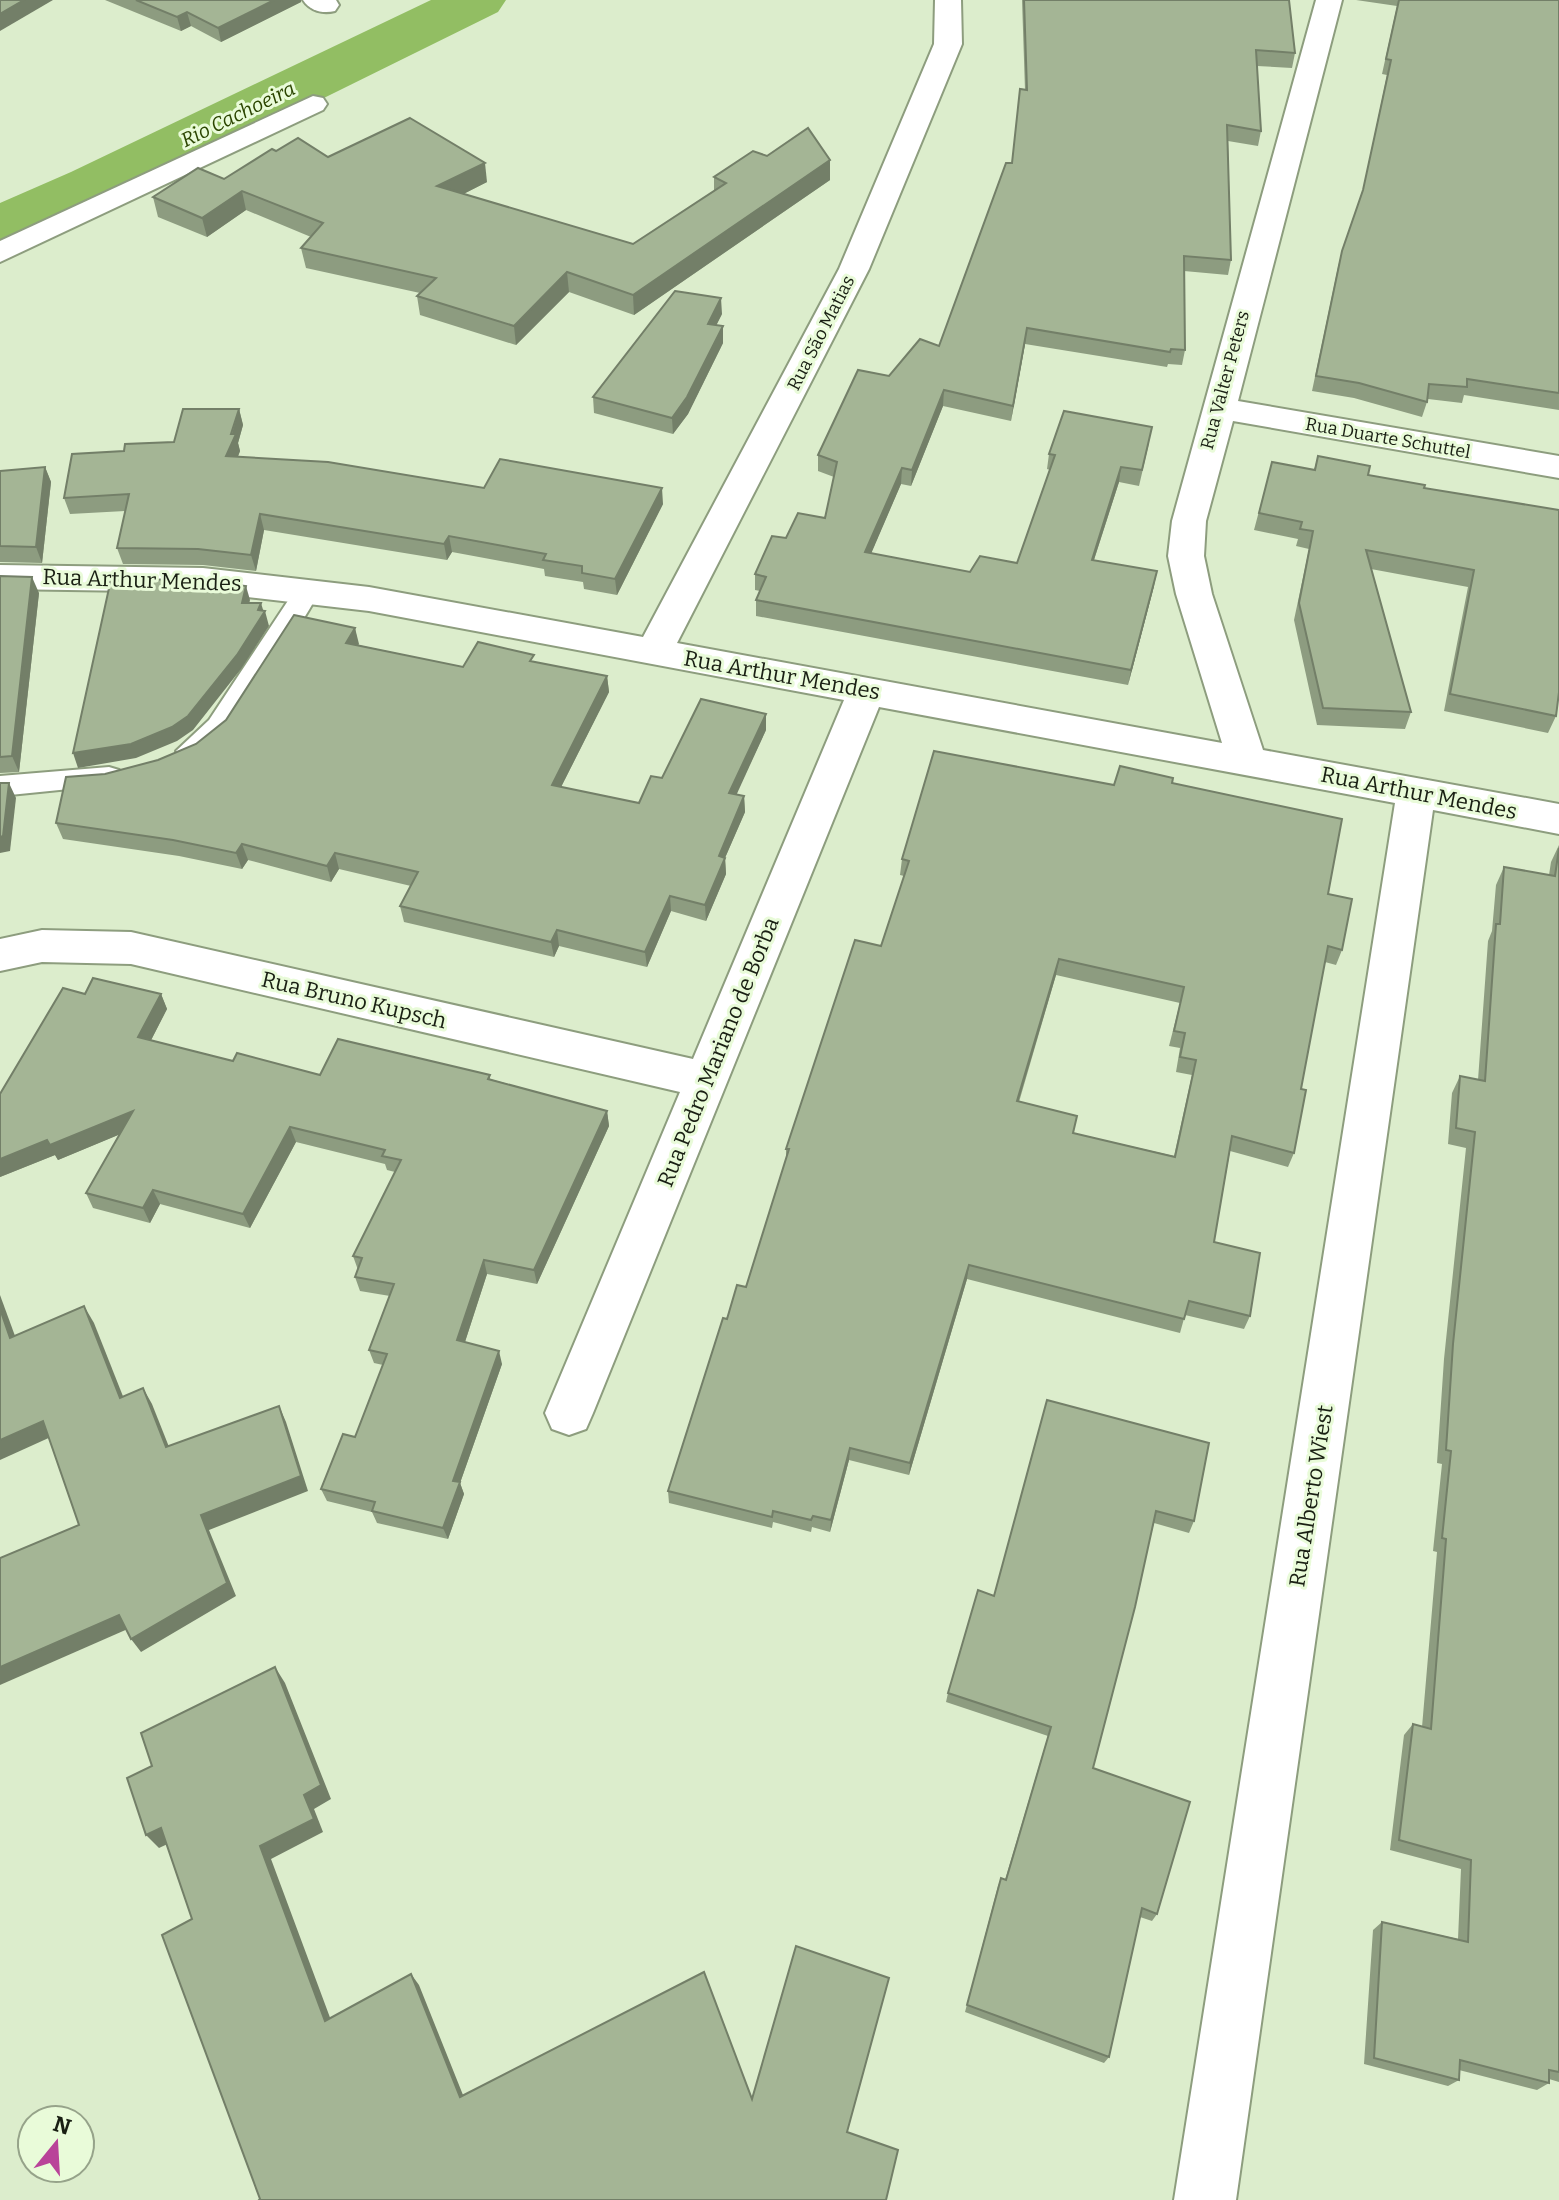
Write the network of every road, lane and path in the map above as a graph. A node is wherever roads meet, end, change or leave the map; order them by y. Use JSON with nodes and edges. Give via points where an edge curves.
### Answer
{"nodes":[{"id":1,"x":948,"y":0,"type":"edge"},
{"id":2,"x":1329,"y":0,"type":"edge"},
{"id":3,"x":313,"y":104,"type":"dead end"},
{"id":4,"x":0,"y":253,"type":"edge"},
{"id":5,"x":1218,"y":408,"type":"junction"},
{"id":6,"x":1559,"y":467,"type":"edge"},
{"id":7,"x":0,"y":577,"type":"edge"},
{"id":8,"x":308,"y":590,"type":"junction"},
{"id":9,"x":654,"y":651,"type":"junction"},
{"id":10,"x":867,"y":691,"type":"junction"},
{"id":11,"x":1247,"y":761,"type":"junction"},
{"id":12,"x":0,"y":786,"type":"edge"},
{"id":13,"x":1416,"y":792,"type":"junction"},
{"id":14,"x":1559,"y":819,"type":"edge"},
{"id":15,"x":0,"y":955,"type":"edge"},
{"id":16,"x":706,"y":1080,"type":"junction"},
{"id":17,"x":569,"y":1413,"type":"dead end"},
{"id":18,"x":1205,"y":2200,"type":"edge"}],
"edges":[{"from":1,"to":9,"type":"street","name":"Rua São Matias","via":[[948,44],[854,269]]},
{"from":2,"to":5,"type":"street","name":"Rua Valter Peters"},
{"from":3,"to":4,"type":"street"},
{"from":5,"to":6,"type":"street","name":"Rua Duarte Schuttel"},
{"from":5,"to":11,"type":"street","name":"Rua Valter Peters","via":[[1192,509],[1186,556]]},
{"from":7,"to":8,"type":"street","name":"Rua Arthur Mendes","via":[[203,580]]},
{"from":8,"to":9,"type":"street","name":"Rua Arthur Mendes"},
{"from":8,"to":12,"type":"lane","via":[[219,727],[190,751],[152,766],[69,782]]},
{"from":9,"to":10,"type":"street","name":"Rua Arthur Mendes"},
{"from":10,"to":11,"type":"street","name":"Rua Arthur Mendes"},
{"from":10,"to":16,"type":"street","name":"Rua Pedro Mariano de Borba"},
{"from":11,"to":13,"type":"street","name":"Rua Arthur Mendes"},
{"from":13,"to":14,"type":"street","name":"Rua Arthur Mendes"},
{"from":13,"to":18,"type":"street","name":"Rua Alberto Wiest"},
{"from":15,"to":16,"type":"street","name":"Rua Bruno Kupsch","via":[[42,946],[131,948]]},
{"from":16,"to":17,"type":"street","name":"Rua Pedro Mariano de Borba"}]}
